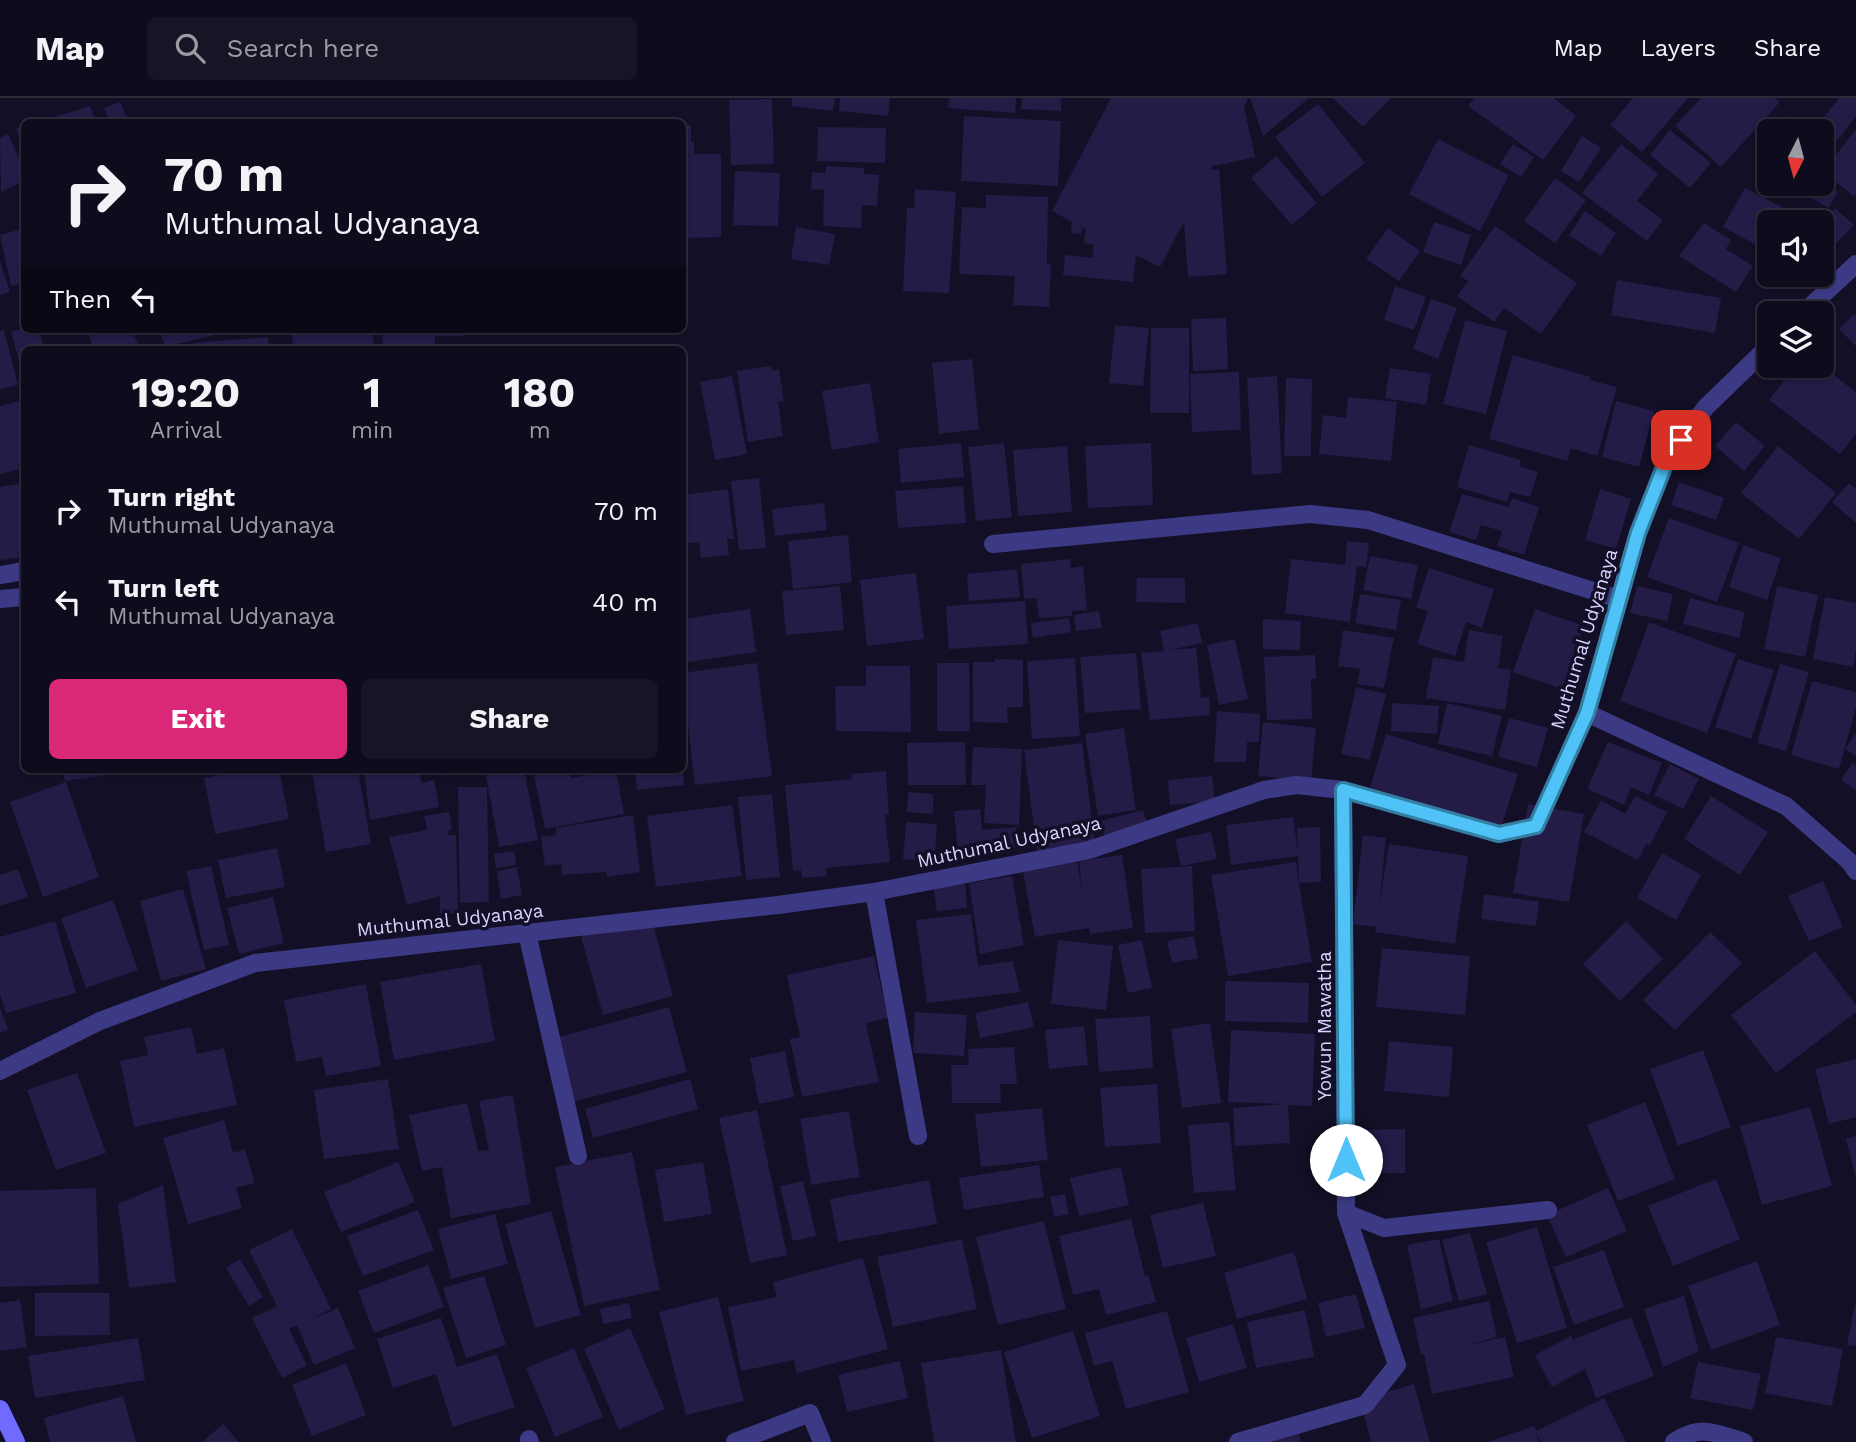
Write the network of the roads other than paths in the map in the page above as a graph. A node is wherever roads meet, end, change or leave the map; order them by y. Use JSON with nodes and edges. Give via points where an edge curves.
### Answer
{"nodes":[{"id":1,"x":1856,"y":264,"type":"edge"},
{"id":2,"x":1816,"y":301,"type":"edge"},
{"id":3,"x":1757,"y":358,"type":"edge"},
{"id":4,"x":993,"y":544,"type":"dead end"},
{"id":5,"x":21,"y":572,"type":"edge"},
{"id":6,"x":0,"y":575,"type":"edge"},
{"id":7,"x":21,"y":597,"type":"edge"},
{"id":8,"x":0,"y":598,"type":"edge"},
{"id":9,"x":1619,"y":599,"type":"junction"},
{"id":10,"x":1587,"y":713,"type":"junction"},
{"id":11,"x":1343,"y":790,"type":"junction"},
{"id":12,"x":1856,"y":871,"type":"edge"},
{"id":13,"x":874,"y":892,"type":"junction"},
{"id":14,"x":527,"y":933,"type":"junction"},
{"id":15,"x":0,"y":1070,"type":"edge"},
{"id":16,"x":918,"y":1136,"type":"dead end"},
{"id":17,"x":578,"y":1156,"type":"dead end"},
{"id":18,"x":1548,"y":1210,"type":"dead end"},
{"id":19,"x":1346,"y":1213,"type":"junction"},
{"id":20,"x":0,"y":1409,"type":"edge"},
{"id":21,"x":16,"y":1442,"type":"edge"},
{"id":22,"x":735,"y":1442,"type":"edge"},
{"id":23,"x":822,"y":1442,"type":"edge"},
{"id":24,"x":1238,"y":1442,"type":"edge"},
{"id":25,"x":1674,"y":1442,"type":"edge"},
{"id":26,"x":1744,"y":1442,"type":"edge"}],
"edges":[{"from":1,"to":2,"type":"street"},
{"from":3,"to":9,"type":"street","name":"Muthumal Udyanaya","via":[[1706,407],[1668,457],[1638,533]]},
{"from":4,"to":9,"type":"street","via":[[1310,514],[1368,520]]},
{"from":5,"to":6,"type":"street"},
{"from":7,"to":8,"type":"street"},
{"from":9,"to":10,"type":"street","name":"Muthumal Udyanaya"},
{"from":10,"to":11,"type":"street","name":"Muthumal Udyanaya","via":[[1536,826],[1499,834]]},
{"from":10,"to":12,"type":"street","via":[[1786,806]]},
{"from":11,"to":13,"type":"street","name":"Muthumal Udyanaya","via":[[1296,785],[1264,790],[1089,850]]},
{"from":11,"to":19,"type":"street","name":"Yowun Mawatha"},
{"from":13,"to":14,"type":"street","name":"Muthumal Udyanaya"},
{"from":13,"to":16,"type":"street"},
{"from":14,"to":15,"type":"street","name":"Muthumal Udyanaya","via":[[255,963],[100,1021]]},
{"from":14,"to":17,"type":"street"},
{"from":18,"to":19,"type":"street","via":[[1384,1228]]},
{"from":19,"to":24,"type":"street","name":"Yowun Mawatha","via":[[1396,1365],[1365,1405]]},
{"from":20,"to":21,"type":"street"},
{"from":22,"to":23,"type":"street","via":[[810,1413]]},
{"from":25,"to":26,"type":"street","via":[[1704,1430]]}]}
